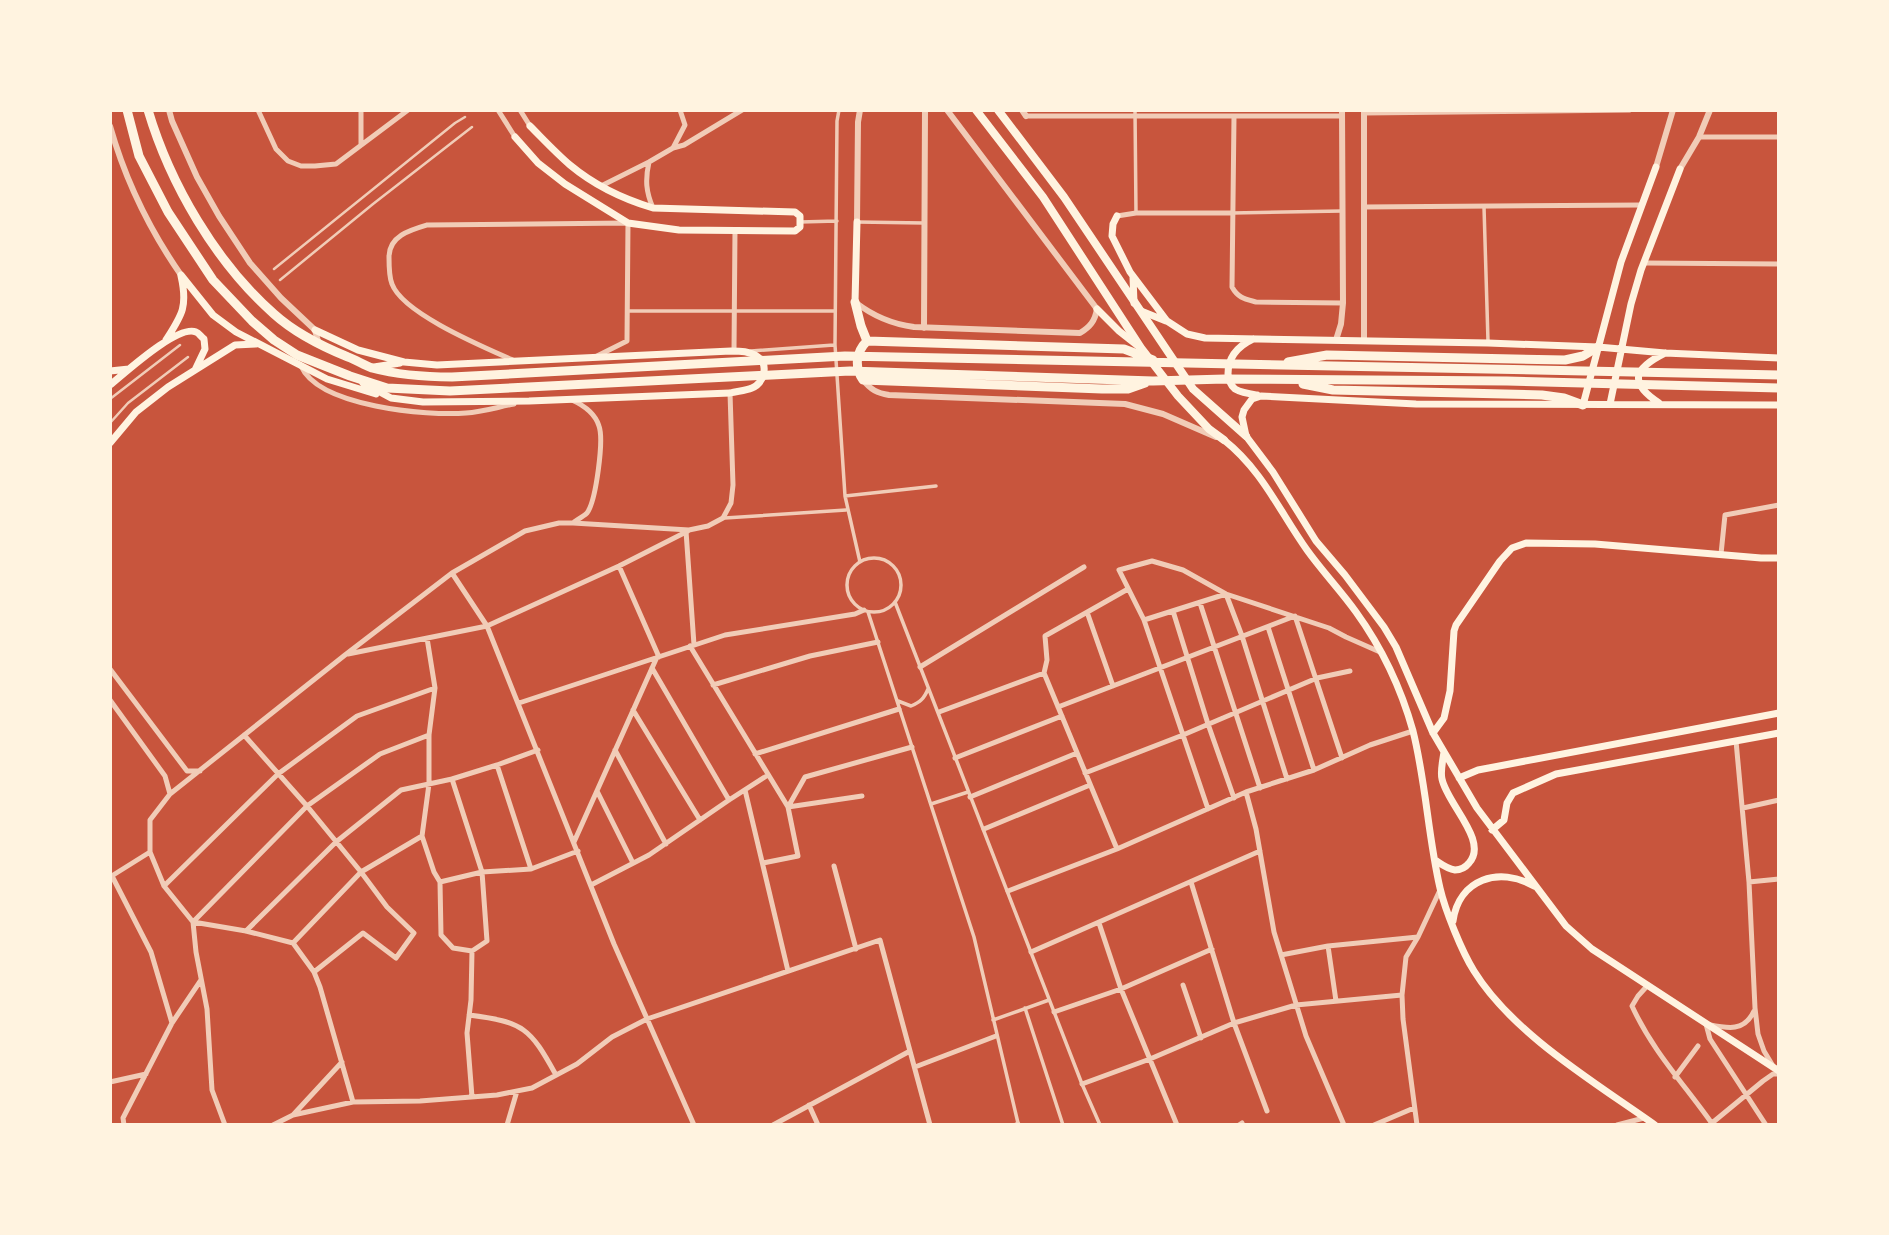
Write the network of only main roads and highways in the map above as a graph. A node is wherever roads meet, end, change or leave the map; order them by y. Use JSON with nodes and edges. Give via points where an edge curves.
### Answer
{"nodes":[{"id":1,"x":127,"y":110,"type":"edge"},
{"id":2,"x":148,"y":110,"type":"edge"},
{"id":3,"x":976,"y":110,"type":"edge"},
{"id":4,"x":998,"y":110,"type":"edge"},
{"id":5,"x":530,"y":126,"type":"road end"},
{"id":6,"x":515,"y":137,"type":"road end"},
{"id":7,"x":1656,"y":167,"type":"road end"},
{"id":8,"x":1679,"y":169,"type":"road end"},
{"id":9,"x":1117,"y":216,"type":"road end"},
{"id":10,"x":857,"y":222,"type":"road end"},
{"id":11,"x":1133,"y":276,"type":"junction"},
{"id":12,"x":855,"y":302,"type":"joint"},
{"id":13,"x":1137,"y":307,"type":"junction"},
{"id":14,"x":1097,"y":309,"type":"road end"},
{"id":15,"x":1167,"y":321,"type":"junction"},
{"id":16,"x":315,"y":330,"type":"road end"},
{"id":17,"x":1264,"y":338,"type":"junction"},
{"id":18,"x":166,"y":340,"type":"junction"},
{"id":19,"x":867,"y":341,"type":"junction"},
{"id":20,"x":260,"y":344,"type":"junction"},
{"id":21,"x":1598,"y":347,"type":"junction"},
{"id":22,"x":1141,"y":348,"type":"junction"},
{"id":23,"x":1622,"y":349,"type":"junction"},
{"id":24,"x":1665,"y":353,"type":"junction"},
{"id":25,"x":297,"y":355,"type":"junction"},
{"id":26,"x":1778,"y":357,"type":"edge"},
{"id":27,"x":404,"y":362,"type":"junction"},
{"id":28,"x":1161,"y":363,"type":"junction"},
{"id":29,"x":1267,"y":365,"type":"junction"},
{"id":30,"x":301,"y":366,"type":"junction"},
{"id":31,"x":371,"y":367,"type":"junction"},
{"id":32,"x":130,"y":369,"type":"junction"},
{"id":33,"x":195,"y":370,"type":"junction"},
{"id":34,"x":110,"y":371,"type":"edge"},
{"id":35,"x":1779,"y":375,"type":"edge"},
{"id":36,"x":351,"y":376,"type":"junction"},
{"id":37,"x":1284,"y":380,"type":"junction"},
{"id":38,"x":1153,"y":381,"type":"junction"},
{"id":39,"x":110,"y":385,"type":"edge"},
{"id":40,"x":1779,"y":388,"type":"edge"},
{"id":41,"x":1261,"y":396,"type":"junction"},
{"id":42,"x":391,"y":398,"type":"junction"},
{"id":43,"x":1610,"y":404,"type":"junction"},
{"id":44,"x":1661,"y":404,"type":"junction"},
{"id":45,"x":1583,"y":405,"type":"junction"},
{"id":46,"x":1779,"y":405,"type":"edge"},
{"id":47,"x":1245,"y":436,"type":"junction"},
{"id":48,"x":1224,"y":440,"type":"joint"},
{"id":49,"x":110,"y":443,"type":"edge"},
{"id":50,"x":1779,"y":558,"type":"edge"},
{"id":51,"x":1779,"y":713,"type":"edge"},
{"id":52,"x":1433,"y":733,"type":"junction"},
{"id":53,"x":1779,"y":733,"type":"edge"},
{"id":54,"x":1444,"y":751,"type":"junction"},
{"id":55,"x":1555,"y":757,"type":"junction"},
{"id":56,"x":1556,"y":774,"type":"junction"},
{"id":57,"x":1459,"y":778,"type":"junction"},
{"id":58,"x":1492,"y":830,"type":"junction"},
{"id":59,"x":1435,"y":860,"type":"junction"},
{"id":60,"x":1537,"y":888,"type":"junction"},
{"id":61,"x":1453,"y":924,"type":"junction"},
{"id":62,"x":1777,"y":1071,"type":"edge"},
{"id":63,"x":1655,"y":1125,"type":"edge"}],
"edges":[{"from":1,"to":25,"type":"highway","via":[[139,156],[168,212],[213,280],[259,327]]},
{"from":2,"to":31,"type":"highway","via":[[185,197],[215,247],[251,292],[319,345]]},
{"from":3,"to":22,"type":"main road","via":[[1043,197]]},
{"from":4,"to":13,"type":"main road","via":[[1064,197]]},
{"from":5,"to":6,"type":"main road","via":[[569,165],[633,202],[653,208],[795,212],[800,227],[679,230],[628,223],[538,163]]},
{"from":7,"to":21,"type":"main road","via":[[1621,262]]},
{"from":8,"to":23,"type":"main road","via":[[1631,303]]},
{"from":9,"to":11,"type":"main road","via":[[1112,236]]},
{"from":10,"to":12,"type":"main road"},
{"from":11,"to":13,"type":"main road"},
{"from":11,"to":15,"type":"main road"},
{"from":12,"to":19,"type":"highway"},
{"from":13,"to":15,"type":"main road"},
{"from":13,"to":47,"type":"main road","via":[[1193,388]]},
{"from":14,"to":22,"type":"main road"},
{"from":15,"to":17,"type":"main road","via":[[1187,334],[1205,338]]},
{"from":16,"to":27,"type":"main road","via":[[358,350]]},
{"from":17,"to":21,"type":"main road"},
{"from":17,"to":41,"type":"main road","via":[[1244,343],[1228,369],[1235,388]]},
{"from":18,"to":20,"type":"main road","via":[[182,315],[181,275],[213,315]]},
{"from":18,"to":32,"type":"main road"},
{"from":18,"to":33,"type":"main road","via":[[186,331],[204,339],[205,349]]},
{"from":19,"to":28,"type":"highway","via":[[1124,349]]},
{"from":19,"to":38,"type":"highway","via":[[858,357],[863,380],[1128,389]]},
{"from":20,"to":25,"type":"main road"},
{"from":20,"to":30,"type":"main road"},
{"from":20,"to":33,"type":"main road","via":[[235,345]]},
{"from":21,"to":23,"type":"main road"},
{"from":21,"to":29,"type":"highway","via":[[1565,360],[1327,355]]},
{"from":21,"to":45,"type":"main road"},
{"from":22,"to":48,"type":"main road","via":[[1178,396]]},
{"from":23,"to":24,"type":"main road"},
{"from":23,"to":43,"type":"main road"},
{"from":24,"to":26,"type":"main road"},
{"from":24,"to":44,"type":"main road","via":[[1643,366],[1639,379],[1646,395]]},
{"from":25,"to":30,"type":"highway"},
{"from":25,"to":36,"type":"highway"},
{"from":27,"to":31,"type":"main road"},
{"from":27,"to":42,"type":"main road","via":[[437,365],[746,351],[761,358],[765,368],[762,381],[753,388],[730,393],[529,401]]},
{"from":28,"to":29,"type":"highway"},
{"from":28,"to":31,"type":"highway","via":[[845,356],[452,377],[423,377]]},
{"from":29,"to":35,"type":"highway"},
{"from":30,"to":42,"type":"main road","via":[[327,379]]},
{"from":32,"to":34,"type":"main road"},
{"from":32,"to":39,"type":"main road"},
{"from":33,"to":49,"type":"main road","via":[[136,412]]},
{"from":36,"to":38,"type":"highway","via":[[387,387],[450,391],[850,371]]},
{"from":36,"to":42,"type":"main road"},
{"from":37,"to":38,"type":"highway"},
{"from":37,"to":40,"type":"highway"},
{"from":37,"to":45,"type":"highway","via":[[1332,390],[1542,395]]},
{"from":41,"to":45,"type":"main road","via":[[1416,404]]},
{"from":41,"to":47,"type":"main road","via":[[1244,410]]},
{"from":43,"to":44,"type":"main road"},
{"from":43,"to":45,"type":"main road"},
{"from":44,"to":46,"type":"main road"},
{"from":47,"to":52,"type":"main road","via":[[1315,541],[1396,647]]},
{"from":48,"to":59,"type":"main road","via":[[1269,489],[1383,653],[1413,731]]},
{"from":50,"to":52,"type":"main road","via":[[1595,544],[1526,543],[1512,548],[1454,631],[1450,691],[1444,718]]},
{"from":51,"to":55,"type":"main road"},
{"from":52,"to":54,"type":"main road"},
{"from":53,"to":56,"type":"main road"},
{"from":54,"to":57,"type":"main road"},
{"from":54,"to":59,"type":"main road","via":[[1441,778],[1476,848],[1472,859],[1458,870]]},
{"from":55,"to":56,"type":"main road"},
{"from":55,"to":57,"type":"main road","via":[[1478,770]]},
{"from":56,"to":58,"type":"main road","via":[[1513,793],[1504,820]]},
{"from":57,"to":58,"type":"main road"},
{"from":58,"to":60,"type":"main road"},
{"from":59,"to":61,"type":"main road"},
{"from":60,"to":61,"type":"main road","via":[[1514,877],[1484,880],[1463,895]]},
{"from":60,"to":62,"type":"main road","via":[[1566,926],[1592,949]]},
{"from":61,"to":63,"type":"main road","via":[[1473,970],[1513,1017]]}]}
